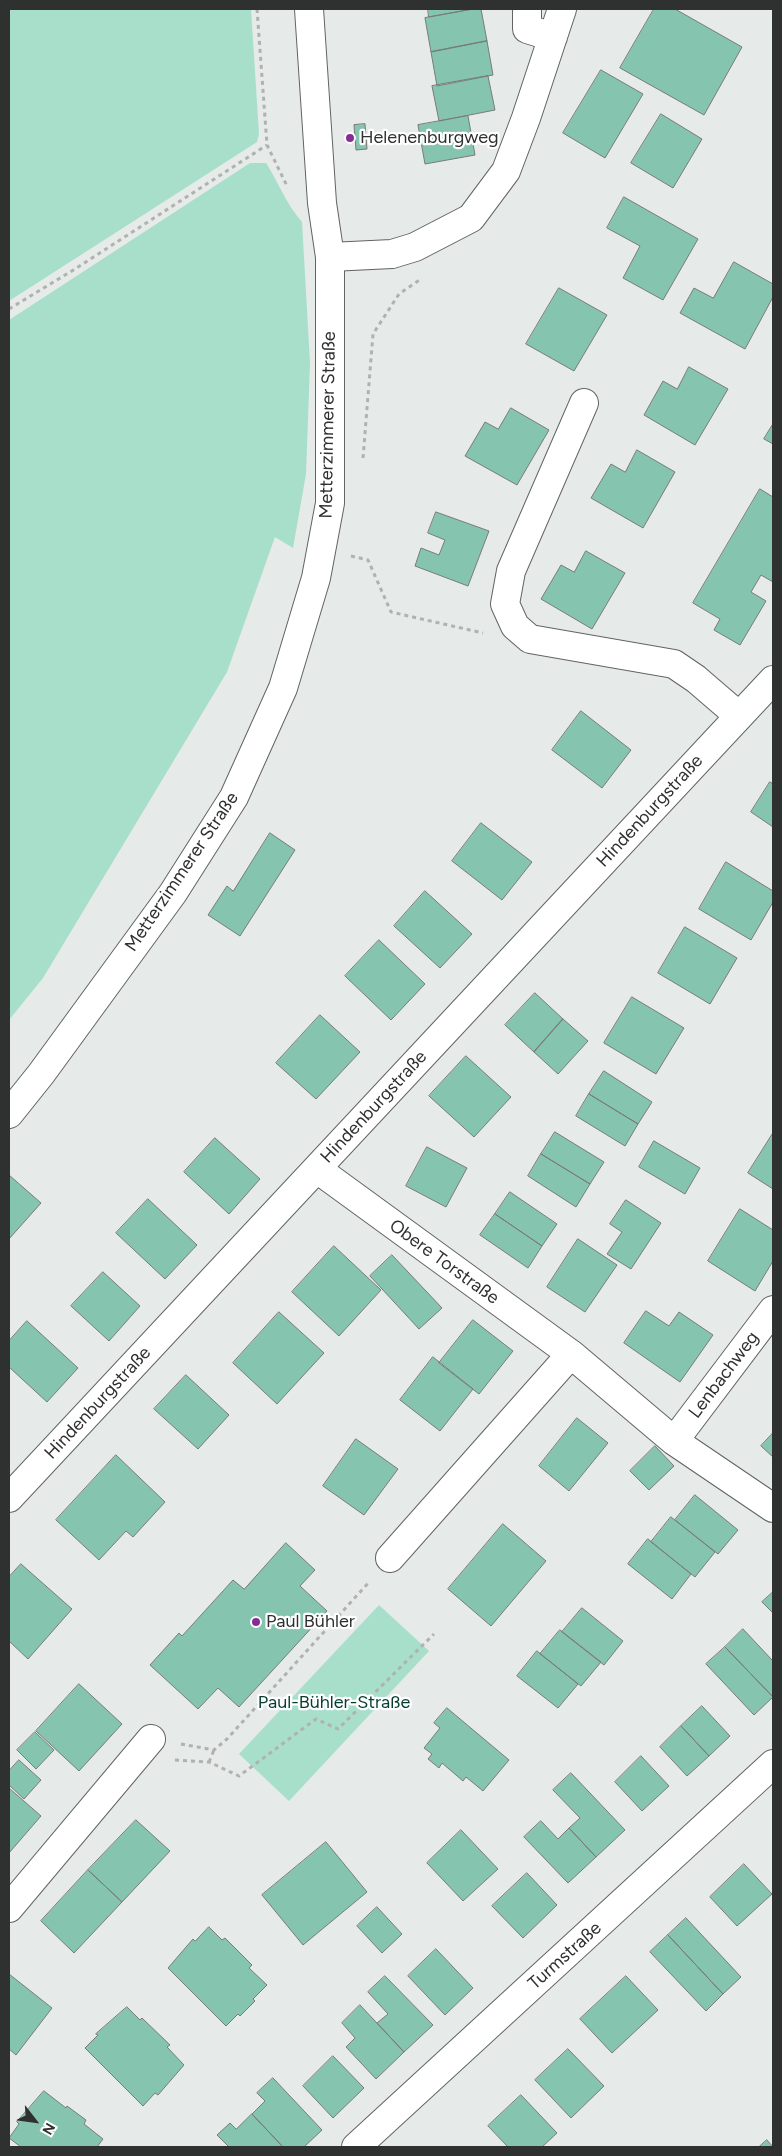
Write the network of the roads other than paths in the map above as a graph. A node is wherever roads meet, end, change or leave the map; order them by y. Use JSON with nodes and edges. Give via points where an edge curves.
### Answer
{"nodes":[{"id":1,"x":309,"y":9,"type":"edge"},
{"id":2,"x":527,"y":9,"type":"edge"},
{"id":3,"x":562,"y":9,"type":"edge"},
{"id":4,"x":552,"y":37,"type":"junction"},
{"id":5,"x":330,"y":257,"type":"junction"},
{"id":6,"x":584,"y":403,"type":"dead end"},
{"id":7,"x":773,"y":680,"type":"edge"},
{"id":8,"x":738,"y":716,"type":"junction"},
{"id":9,"x":9,"y":1114,"type":"edge"},
{"id":10,"x":317,"y":1169,"type":"junction"},
{"id":11,"x":773,"y":1310,"type":"edge"},
{"id":12,"x":571,"y":1354,"type":"junction"},
{"id":13,"x":674,"y":1441,"type":"junction"},
{"id":14,"x":9,"y":1498,"type":"edge"},
{"id":15,"x":773,"y":1508,"type":"edge"},
{"id":16,"x":390,"y":1558,"type":"dead end"},
{"id":17,"x":150,"y":1740,"type":"road end"},
{"id":18,"x":773,"y":1764,"type":"edge"},
{"id":19,"x":9,"y":1908,"type":"edge"},
{"id":20,"x":356,"y":2147,"type":"edge"}],
"edges":[{"from":1,"to":5,"type":"street","name":"Metterzimmerer Straße","via":[[322,203]]},
{"from":2,"to":4,"type":"street","via":[[527,30]]},
{"from":3,"to":4,"type":"street"},
{"from":4,"to":5,"type":"street","via":[[506,171],[471,218],[415,247],[392,254]]},
{"from":5,"to":9,"type":"street","name":"Metterzimmerer Straße","via":[[330,504],[316,578],[283,688],[234,797],[173,893]]},
{"from":6,"to":8,"type":"street","via":[[512,571],[505,604],[515,626],[530,639],[674,664]]},
{"from":7,"to":8,"type":"street","name":"Hindenburgstraße"},
{"from":8,"to":10,"type":"street","name":"Hindenburgstraße"},
{"from":10,"to":12,"type":"street","name":"Obere Torstraße"},
{"from":10,"to":14,"type":"street","name":"Hindenburgstraße"},
{"from":11,"to":13,"type":"street","name":"Lenbachweg"},
{"from":12,"to":13,"type":"street","name":"Obere Torstraße"},
{"from":12,"to":16,"type":"street"},
{"from":13,"to":15,"type":"street","name":"Obere Torstraße"},
{"from":17,"to":19,"type":"street"},
{"from":18,"to":20,"type":"street","name":"Turmstraße"}]}
